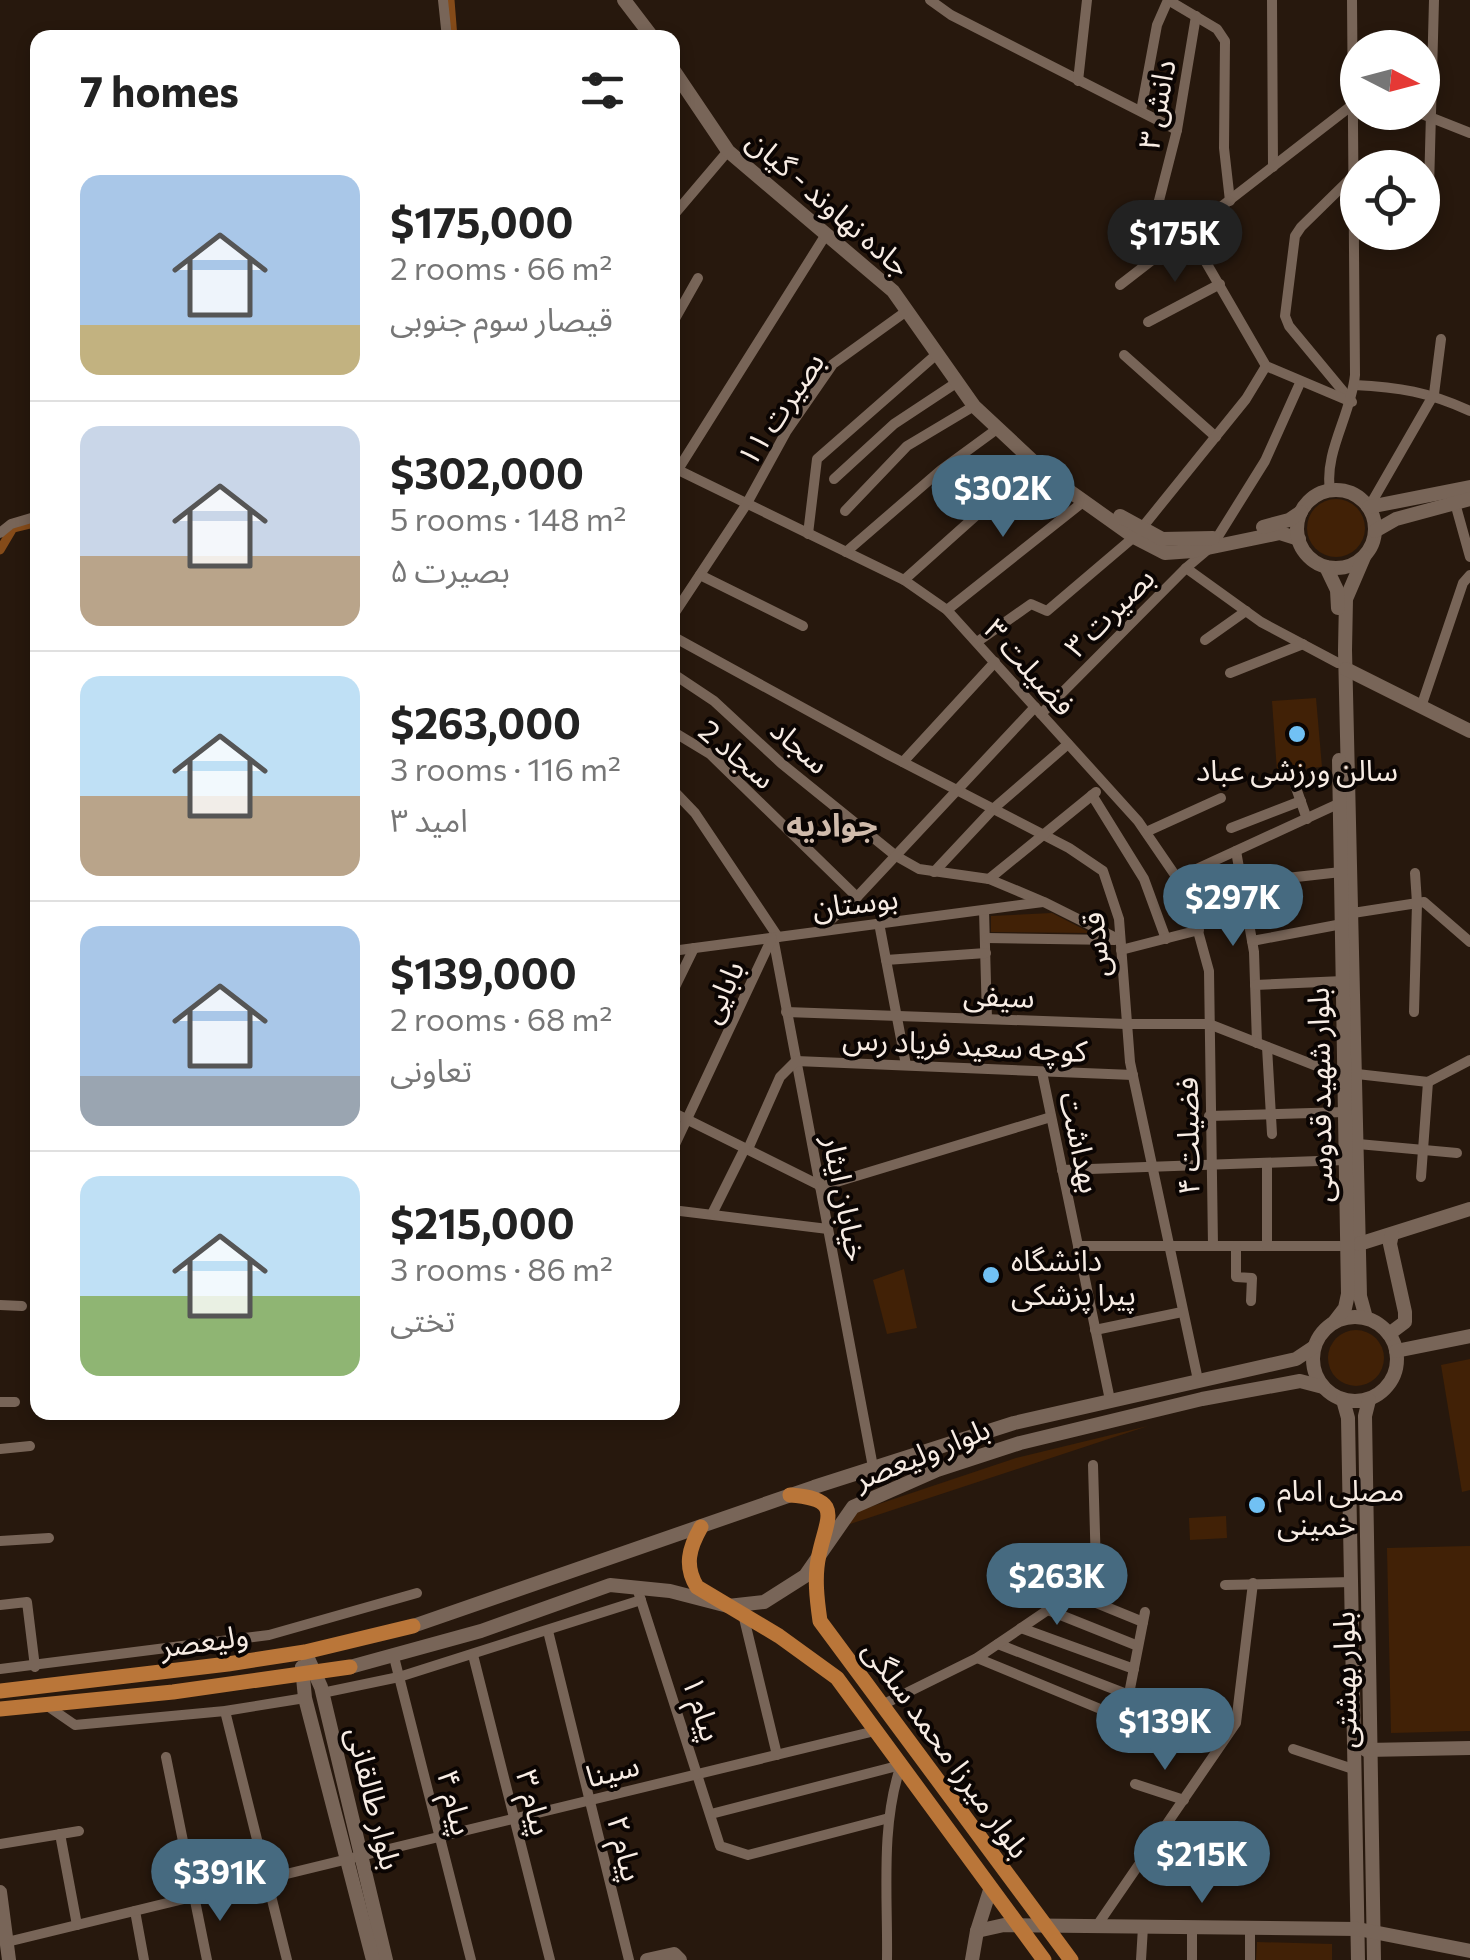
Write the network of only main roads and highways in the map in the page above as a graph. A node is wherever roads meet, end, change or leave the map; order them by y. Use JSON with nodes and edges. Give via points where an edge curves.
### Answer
{"nodes":[{"id":1,"x":624,"y":0,"type":"edge"},
{"id":2,"x":646,"y":30,"type":"edge"},
{"id":3,"x":680,"y":80,"type":"edge"},
{"id":4,"x":1036,"y":462,"type":"junction"},
{"id":5,"x":1470,"y":487,"type":"edge"},
{"id":6,"x":1463,"y":501,"type":"edge"},
{"id":7,"x":1369,"y":507,"type":"junction"},
{"id":8,"x":1302,"y":512,"type":"junction"},
{"id":9,"x":1376,"y":531,"type":"junction"},
{"id":10,"x":1138,"y":533,"type":"junction"},
{"id":11,"x":1299,"y":539,"type":"junction"},
{"id":12,"x":1214,"y":542,"type":"junction"},
{"id":13,"x":1364,"y":557,"type":"junction"},
{"id":14,"x":1326,"y":567,"type":"junction"},
{"id":15,"x":1342,"y":666,"type":"junction"},
{"id":16,"x":1470,"y":732,"type":"edge"},
{"id":17,"x":1348,"y":919,"type":"junction"},
{"id":18,"x":1351,"y":1076,"type":"junction"},
{"id":19,"x":1470,"y":1209,"type":"edge"},
{"id":20,"x":1392,"y":1234,"type":"junction"},
{"id":21,"x":1353,"y":1245,"type":"junction"},
{"id":22,"x":1366,"y":1318,"type":"junction"},
{"id":23,"x":1336,"y":1321,"type":"junction"},
{"id":24,"x":1389,"y":1334,"type":"junction"},
{"id":25,"x":1470,"y":1336,"type":"edge"},
{"id":26,"x":1314,"y":1347,"type":"junction"},
{"id":27,"x":1396,"y":1351,"type":"junction"},
{"id":28,"x":1322,"y":1387,"type":"junction"},
{"id":29,"x":1343,"y":1400,"type":"junction"},
{"id":30,"x":1369,"y":1400,"type":"junction"},
{"id":31,"x":1014,"y":1424,"type":"junction"},
{"id":32,"x":1020,"y":1443,"type":"junction"},
{"id":33,"x":790,"y":1495,"type":"junction"},
{"id":34,"x":700,"y":1527,"type":"junction"},
{"id":35,"x":818,"y":1556,"type":"junction"},
{"id":36,"x":736,"y":1609,"type":"junction"},
{"id":37,"x":413,"y":1626,"type":"joint"},
{"id":38,"x":306,"y":1652,"type":"junction"},
{"id":39,"x":350,"y":1667,"type":"joint"},
{"id":40,"x":312,"y":1686,"type":"junction"},
{"id":41,"x":0,"y":1691,"type":"edge"},
{"id":42,"x":0,"y":1709,"type":"edge"},
{"id":43,"x":1470,"y":1748,"type":"edge"},
{"id":44,"x":1372,"y":1750,"type":"junction"},
{"id":45,"x":1356,"y":1751,"type":"junction"},
{"id":46,"x":354,"y":1858,"type":"junction"},
{"id":47,"x":990,"y":1890,"type":"junction"},
{"id":48,"x":0,"y":1892,"type":"edge"},
{"id":49,"x":1018,"y":1926,"type":"junction"},
{"id":50,"x":1046,"y":1926,"type":"junction"},
{"id":51,"x":1358,"y":1928,"type":"junction"},
{"id":52,"x":977,"y":1931,"type":"junction"},
{"id":53,"x":1374,"y":1932,"type":"junction"},
{"id":54,"x":1470,"y":1950,"type":"edge"},
{"id":55,"x":680,"y":1959,"type":"edge"},
{"id":56,"x":9,"y":1960,"type":"edge"},
{"id":57,"x":373,"y":1960,"type":"edge"},
{"id":58,"x":386,"y":1960,"type":"edge"},
{"id":59,"x":647,"y":1960,"type":"edge"},
{"id":60,"x":972,"y":1960,"type":"edge"},
{"id":61,"x":1044,"y":1960,"type":"edge"},
{"id":62,"x":1071,"y":1960,"type":"edge"},
{"id":63,"x":1358,"y":1960,"type":"edge"},
{"id":64,"x":1374,"y":1960,"type":"edge"}],
"edges":[{"from":1,"to":2,"type":"main road"},
{"from":3,"to":4,"type":"main road","name":"جاده نهاوند - گیان","via":[[728,151],[879,278],[974,406]]},
{"from":4,"to":10,"type":"main road","name":"جاده نهاوند - گیان"},
{"from":4,"to":10,"type":"main road","name":"جاده نهاوند - گیان","via":[[1083,502]]},
{"from":5,"to":7,"type":"main road"},
{"from":6,"to":9,"type":"main road"},
{"from":7,"to":8,"type":"main road","via":[[1352,493],[1330,490]]},
{"from":7,"to":9,"type":"main road"},
{"from":8,"to":11,"type":"main road"},
{"from":8,"to":12,"type":"main road","name":"جاده نهاوند - گیان"},
{"from":9,"to":13,"type":"main road"},
{"from":10,"to":12,"type":"main road","name":"جاده نهاوند - گیان","via":[[1165,553]]},
{"from":11,"to":12,"type":"main road","name":"جاده نهاوند - گیان","via":[[1280,533]]},
{"from":11,"to":14,"type":"main road"},
{"from":13,"to":14,"type":"main road"},
{"from":13,"to":15,"type":"main road","name":"بلوار شهید قدوسی","via":[[1346,599]]},
{"from":14,"to":15,"type":"main road","name":"بلوار شهید قدوسی","via":[[1337,590]]},
{"from":15,"to":16,"type":"main road"},
{"from":15,"to":17,"type":"main road","name":"بلوار شهید قدوسی"},
{"from":15,"to":17,"type":"main road","name":"بلوار شهید قدوسی","via":[[1341,872]]},
{"from":17,"to":18,"type":"main road","name":"بلوار شهید قدوسی"},
{"from":17,"to":18,"type":"main road","name":"بلوار شهید قدوسی","via":[[1343,981]]},
{"from":18,"to":21,"type":"main road","name":"بلوار شهید قدوسی","via":[[1358,1144]]},
{"from":18,"to":21,"type":"main road","name":"بلوار شهید قدوسی","via":[[1345,1112]]},
{"from":19,"to":20,"type":"main road"},
{"from":20,"to":21,"type":"main road"},
{"from":20,"to":24,"type":"main road","via":[[1405,1322]]},
{"from":21,"to":22,"type":"main road"},
{"from":21,"to":23,"type":"main road","name":"بلوار شهید قدوسی","via":[[1348,1294]]},
{"from":22,"to":23,"type":"main road"},
{"from":22,"to":24,"type":"main road"},
{"from":23,"to":26,"type":"main road"},
{"from":24,"to":27,"type":"main road"},
{"from":25,"to":27,"type":"main road"},
{"from":26,"to":28,"type":"main road","via":[[1313,1368]]},
{"from":26,"to":31,"type":"main road","name":"بلوار ولیعصر","via":[[1296,1359]]},
{"from":27,"to":30,"type":"main road","via":[[1388,1386]]},
{"from":28,"to":29,"type":"main road"},
{"from":28,"to":32,"type":"main road","name":"بلوار ولیعصر","via":[[1280,1384]]},
{"from":29,"to":30,"type":"main road"},
{"from":29,"to":45,"type":"main road","name":"بلوار بهشتی"},
{"from":30,"to":44,"type":"main road","name":"بلوار بهشتی"},
{"from":31,"to":32,"type":"main road"},
{"from":31,"to":33,"type":"main road","name":"بلوار ولیعصر"},
{"from":32,"to":35,"type":"main road","name":"بلوار ولیعصر","via":[[853,1507]]},
{"from":33,"to":34,"type":"main road","name":"بلوار ولیعصر"},
{"from":33,"to":35,"type":"main road","via":[[828,1507]]},
{"from":34,"to":36,"type":"main road","via":[[690,1575],[697,1587]]},
{"from":34,"to":37,"type":"main road","name":"بلوار ولیعصر"},
{"from":35,"to":36,"type":"main road","name":"بلوار ولیعصر","via":[[805,1576],[776,1596]]},
{"from":35,"to":50,"type":"main road","name":"بلوار میرزا محمد سلگی","via":[[820,1621]]},
{"from":36,"to":39,"type":"main road","name":"بلوار ولیعصر","via":[[610,1584],[481,1631]]},
{"from":36,"to":47,"type":"main road","name":"بلوار میرزا محمد سلگی","via":[[837,1678]]},
{"from":37,"to":38,"type":"main road","name":"ولیعصر"},
{"from":38,"to":40,"type":"main road","name":"بلوار طالقانی"},
{"from":38,"to":41,"type":"main road","name":"ولیعصر"},
{"from":39,"to":40,"type":"main road","name":"ولیعصر"},
{"from":40,"to":42,"type":"main road","name":"ولیعصر"},
{"from":40,"to":46,"type":"main road","name":"بلوار طالقانی"},
{"from":43,"to":44,"type":"main road"},
{"from":44,"to":45,"type":"main road"},
{"from":44,"to":53,"type":"main road","name":"بلوار بهشتی"},
{"from":45,"to":51,"type":"main road","name":"بلوار بهشتی"},
{"from":46,"to":57,"type":"main road","name":"بلوار طالقانی"},
{"from":46,"to":58,"type":"main road","name":"بلوار طالقانی"},
{"from":47,"to":49,"type":"main road","name":"بلوار میرزا محمد سلگی"},
{"from":47,"to":52,"type":"main road"},
{"from":48,"to":56,"type":"main road"},
{"from":49,"to":50,"type":"main road"},
{"from":49,"to":52,"type":"main road"},
{"from":49,"to":61,"type":"main road","name":"بلوار میرزا محمد سلگی"},
{"from":50,"to":51,"type":"main road"},
{"from":50,"to":62,"type":"main road","name":"بلوار میرزا محمد سلگی"},
{"from":51,"to":53,"type":"main road"},
{"from":51,"to":63,"type":"main road","name":"بلوار بهشتی"},
{"from":52,"to":60,"type":"main road"},
{"from":53,"to":54,"type":"main road"},
{"from":53,"to":64,"type":"main road","name":"بلوار بهشتی"},
{"from":55,"to":59,"type":"main road","via":[[674,1954]]}]}
